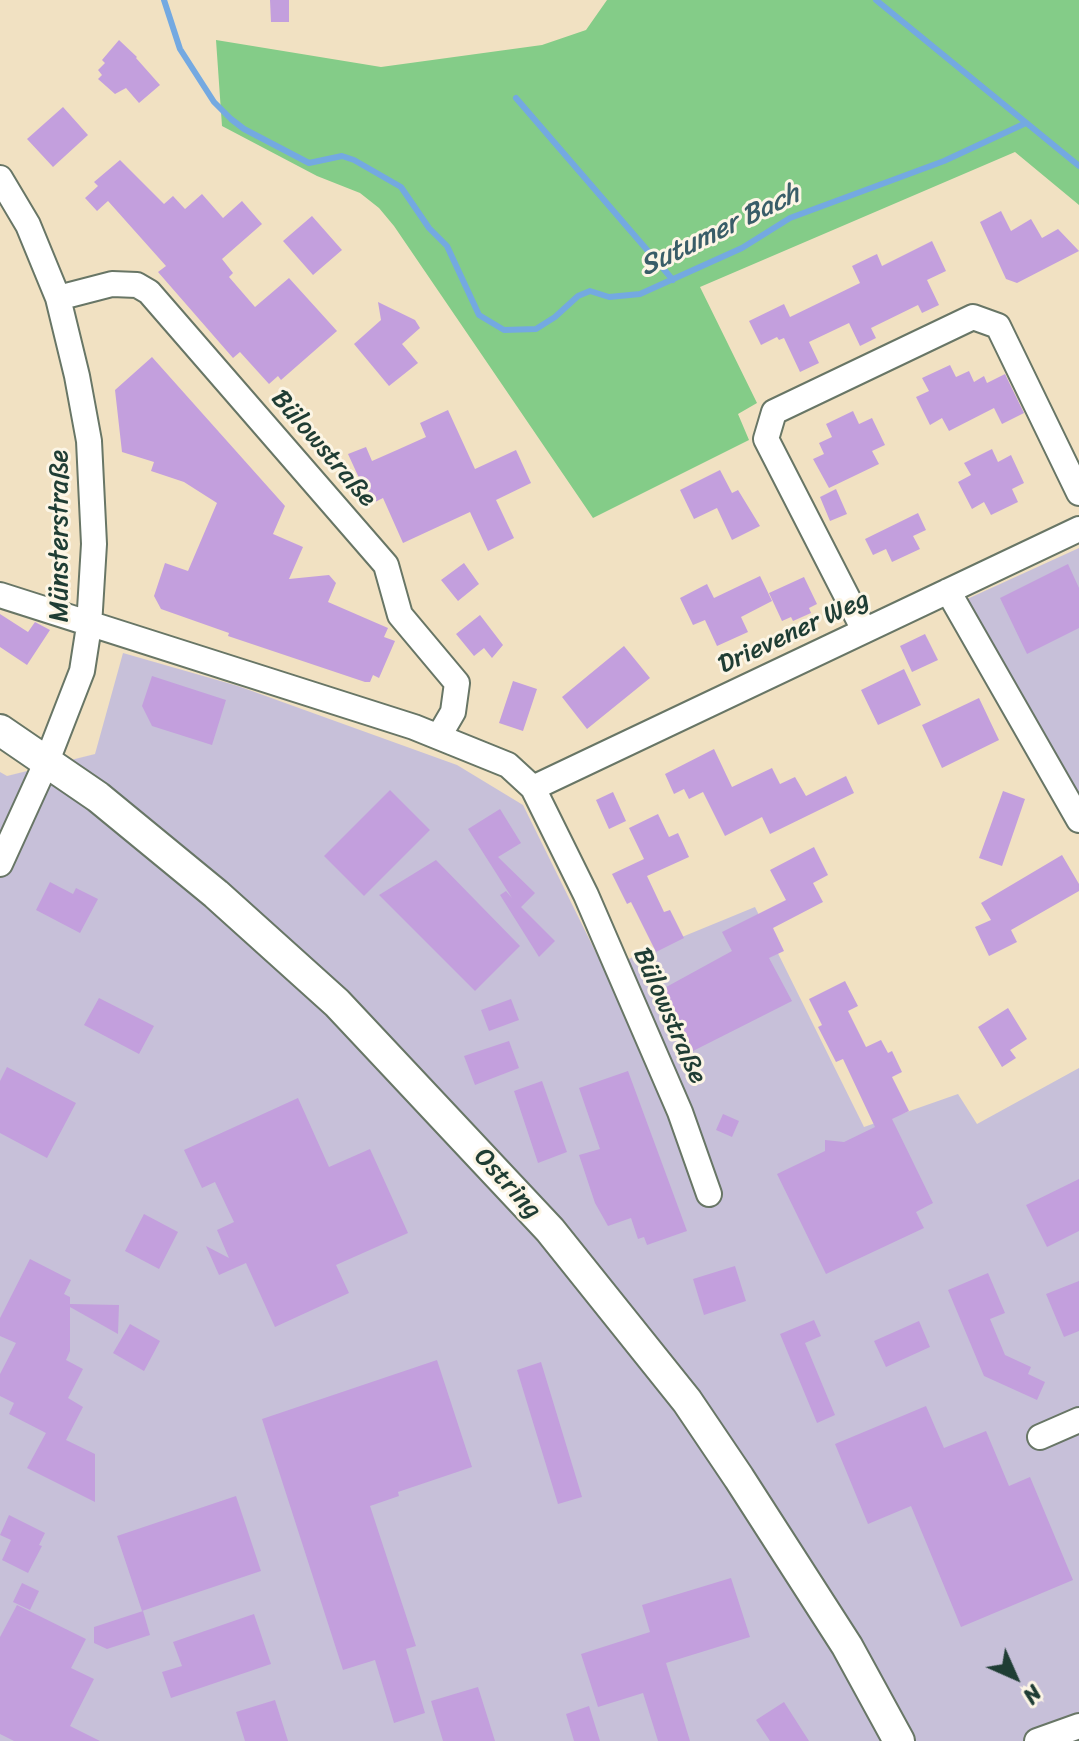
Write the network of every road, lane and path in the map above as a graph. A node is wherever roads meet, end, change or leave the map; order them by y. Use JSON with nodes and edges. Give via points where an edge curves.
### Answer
{"nodes":[{"id":1,"x":0,"y":178,"type":"edge"},
{"id":2,"x":58,"y":298,"type":"junction"},
{"id":3,"x":1079,"y":493,"type":"edge"},
{"id":4,"x":1079,"y":529,"type":"edge"},
{"id":5,"x":948,"y":591,"type":"junction"},
{"id":6,"x":0,"y":595,"type":"edge"},
{"id":7,"x":89,"y":626,"type":"junction"},
{"id":8,"x":864,"y":630,"type":"junction"},
{"id":9,"x":0,"y":730,"type":"edge"},
{"id":10,"x":439,"y":736,"type":"junction"},
{"id":11,"x":47,"y":761,"type":"junction"},
{"id":12,"x":533,"y":788,"type":"junction"},
{"id":13,"x":1079,"y":820,"type":"edge"},
{"id":14,"x":0,"y":864,"type":"edge"},
{"id":15,"x":709,"y":1194,"type":"dead end"},
{"id":16,"x":1079,"y":1420,"type":"edge"},
{"id":17,"x":1040,"y":1437,"type":"dead end"},
{"id":18,"x":1079,"y":1726,"type":"edge"},
{"id":19,"x":899,"y":1741,"type":"edge"},
{"id":20,"x":1037,"y":1741,"type":"edge"}],
"edges":[{"from":1,"to":2,"type":"street","name":"Münsterstraße","via":[[28,225]]},
{"from":2,"to":7,"type":"street","name":"Münsterstraße","via":[[89,441],[94,544]]},
{"from":2,"to":10,"type":"street","name":"Bülowstraße","via":[[112,284],[137,285],[160,304],[386,565],[400,615],[457,683],[453,712]]},
{"from":3,"to":8,"type":"street","via":[[998,326],[973,317],[774,412],[766,439]]},
{"from":4,"to":5,"type":"street","name":"Drievener Weg"},
{"from":5,"to":8,"type":"street","name":"Drievener Weg"},
{"from":5,"to":13,"type":"street"},
{"from":6,"to":7,"type":"street","name":"Bülowstraße"},
{"from":7,"to":10,"type":"street","name":"Bülowstraße"},
{"from":7,"to":11,"type":"street","name":"Münsterstraße","via":[[82,671]]},
{"from":8,"to":12,"type":"street","name":"Drievener Weg"},
{"from":9,"to":11,"type":"main road","name":"Ostring"},
{"from":10,"to":12,"type":"street","name":"Bülowstraße","via":[[508,765]]},
{"from":11,"to":14,"type":"street","name":"Münsterstraße"},
{"from":11,"to":19,"type":"main road","name":"Ostring","via":[[216,894],[337,1003],[550,1230],[687,1401],[731,1465],[847,1646]]},
{"from":12,"to":15,"type":"street","name":"Bülowstraße","via":[[660,1065]]},
{"from":16,"to":17,"type":"street"},
{"from":18,"to":20,"type":"street"}]}
